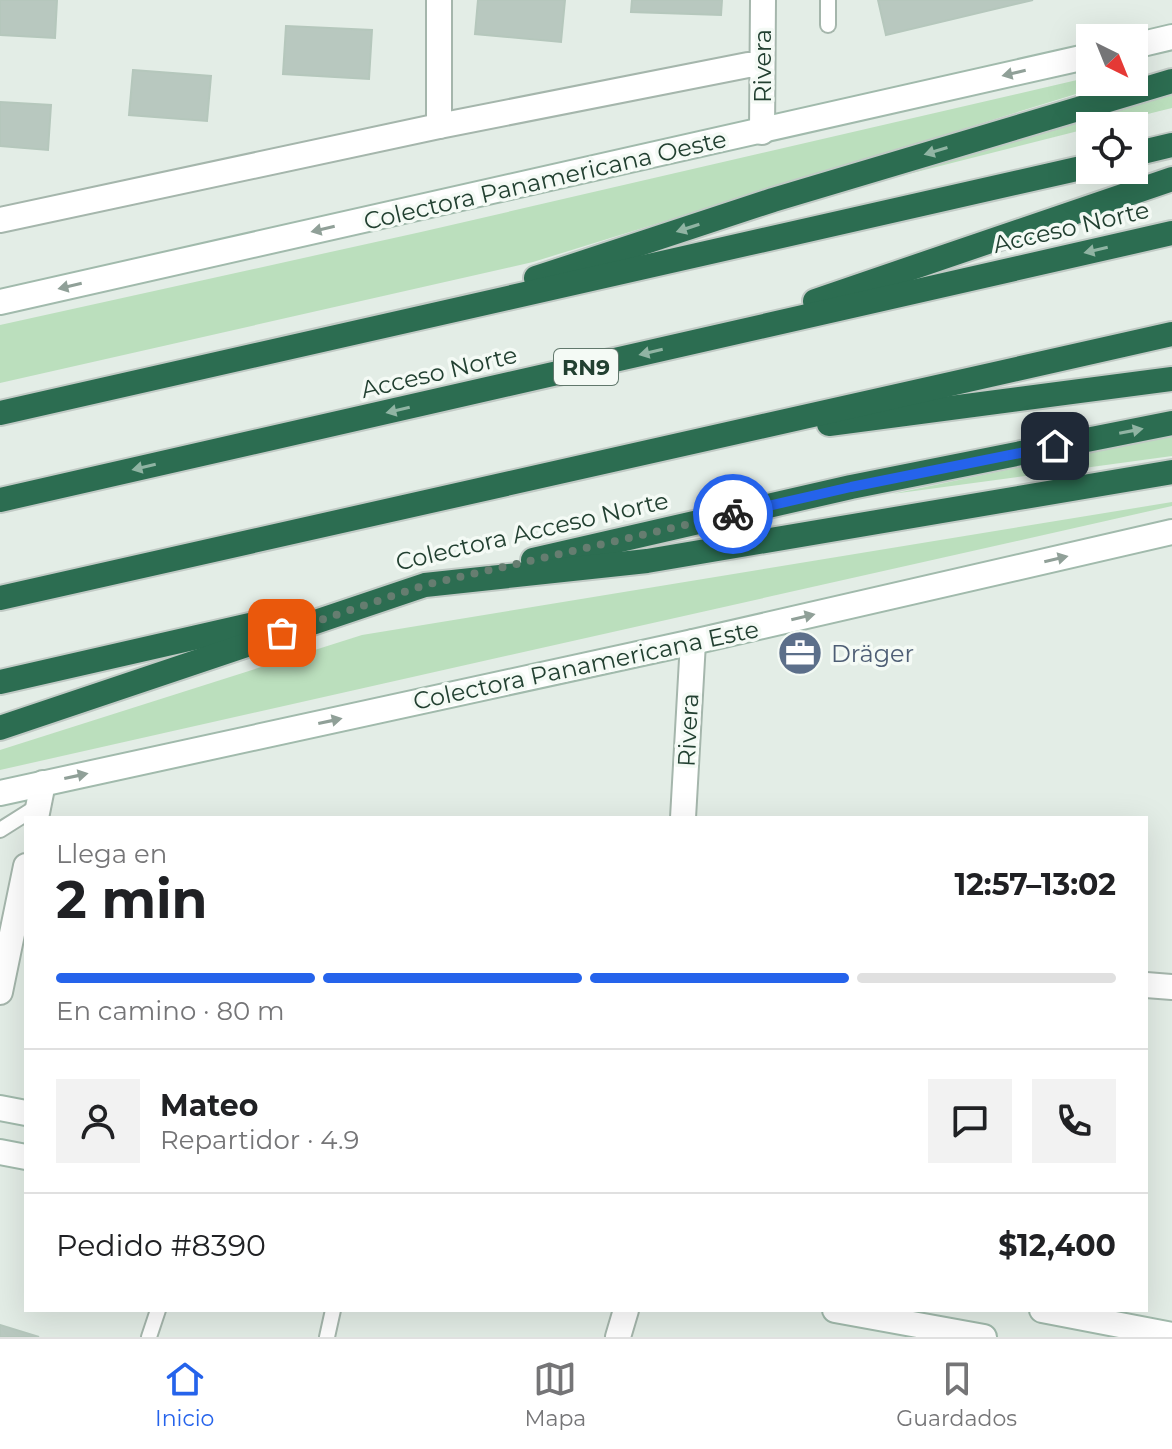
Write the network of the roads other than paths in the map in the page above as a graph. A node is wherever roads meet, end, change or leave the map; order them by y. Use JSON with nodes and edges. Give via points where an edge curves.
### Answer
{"nodes":[{"id":1,"x":439,"y":0,"type":"edge"},
{"id":2,"x":763,"y":0,"type":"edge"},
{"id":3,"x":828,"y":0,"type":"edge"},
{"id":4,"x":828,"y":25,"type":"dead end"},
{"id":5,"x":1172,"y":37,"type":"edge"},
{"id":6,"x":1148,"y":43,"type":"edge"},
{"id":7,"x":1076,"y":59,"type":"edge"},
{"id":8,"x":762,"y":65,"type":"junction"},
{"id":9,"x":1172,"y":81,"type":"edge"},
{"id":10,"x":439,"y":126,"type":"junction"},
{"id":11,"x":762,"y":132,"type":"junction"},
{"id":12,"x":1172,"y":145,"type":"edge"},
{"id":13,"x":1148,"y":151,"type":"edge"},
{"id":14,"x":1076,"y":169,"type":"edge"},
{"id":15,"x":1172,"y":179,"type":"edge"},
{"id":16,"x":0,"y":220,"type":"edge"},
{"id":17,"x":1172,"y":233,"type":"edge"},
{"id":18,"x":0,"y":302,"type":"edge"},
{"id":19,"x":389,"y":325,"type":"junction"},
{"id":20,"x":1172,"y":334,"type":"edge"},
{"id":21,"x":693,"y":343,"type":"junction"},
{"id":22,"x":1172,"y":379,"type":"edge"},
{"id":23,"x":0,"y":413,"type":"edge"},
{"id":24,"x":1172,"y":423,"type":"edge"},
{"id":25,"x":672,"y":445,"type":"junction"},
{"id":26,"x":1172,"y":472,"type":"edge"},
{"id":27,"x":0,"y":500,"type":"edge"},
{"id":28,"x":1172,"y":532,"type":"edge"},
{"id":29,"x":425,"y":585,"type":"junction"},
{"id":30,"x":0,"y":598,"type":"edge"},
{"id":31,"x":693,"y":642,"type":"junction"},
{"id":32,"x":0,"y":682,"type":"edge"},
{"id":33,"x":0,"y":728,"type":"edge"},
{"id":34,"x":0,"y":793,"type":"edge"},
{"id":35,"x":39,"y":802,"type":"edge"},
{"id":36,"x":683,"y":816,"type":"edge"},
{"id":37,"x":0,"y":830,"type":"edge"},
{"id":38,"x":24,"y":876,"type":"edge"},
{"id":39,"x":1148,"y":985,"type":"edge"},
{"id":40,"x":1172,"y":987,"type":"edge"},
{"id":41,"x":0,"y":992,"type":"edge"},
{"id":42,"x":0,"y":1108,"type":"edge"},
{"id":43,"x":24,"y":1113,"type":"edge"},
{"id":44,"x":0,"y":1152,"type":"edge"},
{"id":45,"x":24,"y":1157,"type":"edge"},
{"id":46,"x":157,"y":1312,"type":"edge"},
{"id":47,"x":333,"y":1312,"type":"edge"},
{"id":48,"x":625,"y":1312,"type":"edge"},
{"id":49,"x":846,"y":1312,"type":"edge"},
{"id":50,"x":1052,"y":1312,"type":"edge"},
{"id":51,"x":1172,"y":1335,"type":"edge"},
{"id":52,"x":149,"y":1337,"type":"edge"},
{"id":53,"x":327,"y":1337,"type":"edge"},
{"id":54,"x":618,"y":1337,"type":"edge"},
{"id":55,"x":984,"y":1337,"type":"edge"}],
"edges":[{"from":1,"to":10,"type":"street"},
{"from":2,"to":8,"type":"street","name":"Rivera"},
{"from":3,"to":4,"type":"lane"},
{"from":5,"to":6,"type":"street"},
{"from":7,"to":11,"type":"street","name":"Colectora Panamericana Oeste","one_way":true},
{"from":8,"to":10,"type":"street"},
{"from":8,"to":11,"type":"street","name":"Rivera"},
{"from":9,"to":19,"type":"highway","one_way":true,"via":[[773,200]]},
{"from":10,"to":16,"type":"street"},
{"from":11,"to":18,"type":"street","name":"Colectora Panamericana Oeste","one_way":true},
{"from":12,"to":13,"type":"highway"},
{"from":14,"to":19,"type":"highway"},
{"from":15,"to":21,"type":"highway"},
{"from":17,"to":21,"type":"highway","name":"Acceso Norte","number":"RN9","one_way":true},
{"from":19,"to":23,"type":"highway"},
{"from":20,"to":25,"type":"highway"},
{"from":21,"to":27,"type":"highway","name":"Acceso Norte","number":"RN9","one_way":true},
{"from":22,"to":25,"type":"highway"},
{"from":29,"to":24,"type":"highway","name":"Colectora Acceso Norte","one_way":true,"via":[[851,487]]},
{"from":25,"to":30,"type":"highway"},
{"from":26,"to":29,"type":"highway","via":[[647,561]]},
{"from":31,"to":28,"type":"street","name":"Colectora Panamericana Este","one_way":true},
{"from":29,"to":32,"type":"highway","name":"Colectora Acceso Norte"},
{"from":29,"to":33,"type":"highway"},
{"from":35,"to":31,"type":"street","name":"Colectora Panamericana Este","one_way":true},
{"from":31,"to":36,"type":"street","name":"Rivera"},
{"from":34,"to":35,"type":"street","name":"Colectora Panamericana Este"},
{"from":35,"to":37,"type":"lane"},
{"from":38,"to":41,"type":"street"},
{"from":39,"to":40,"type":"street"},
{"from":42,"to":43,"type":"street"},
{"from":44,"to":45,"type":"street"},
{"from":46,"to":52,"type":"lane"},
{"from":47,"to":53,"type":"lane"},
{"from":48,"to":54,"type":"street"},
{"from":49,"to":55,"type":"street"},
{"from":50,"to":51,"type":"street"}]}
